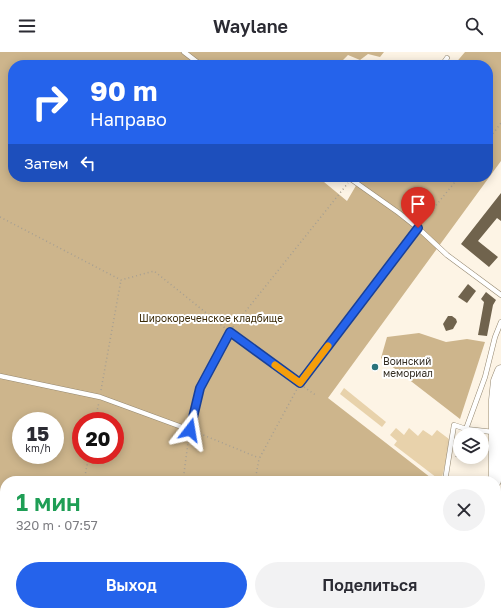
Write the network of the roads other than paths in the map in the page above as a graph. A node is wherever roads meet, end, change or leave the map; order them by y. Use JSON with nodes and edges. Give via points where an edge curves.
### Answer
{"nodes":[{"id":1,"x":184,"y":52,"type":"edge"},
{"id":2,"x":194,"y":60,"type":"edge"},
{"id":3,"x":356,"y":182,"type":"edge"},
{"id":4,"x":418,"y":228,"type":"junction"},
{"id":5,"x":501,"y":295,"type":"edge"},
{"id":6,"x":501,"y":322,"type":"edge"},
{"id":7,"x":501,"y":370,"type":"edge"},
{"id":8,"x":0,"y":376,"type":"edge"},
{"id":9,"x":454,"y":428,"type":"edge"},
{"id":10,"x":463,"y":428,"type":"edge"},
{"id":11,"x":466,"y":428,"type":"edge"},
{"id":12,"x":453,"y":431,"type":"edge"},
{"id":13,"x":489,"y":431,"type":"edge"},
{"id":14,"x":495,"y":432,"type":"junction"},
{"id":15,"x":446,"y":476,"type":"edge"},
{"id":16,"x":495,"y":476,"type":"edge"}],
"edges":[{"from":1,"to":2,"type":"lane"},
{"from":3,"to":4,"type":"lane"},
{"from":4,"to":5,"type":"lane","via":[[447,255]]},
{"from":4,"to":8,"type":"lane","via":[[300,383],[230,332],[200,388],[190,430],[100,397]]},
{"from":6,"to":11,"type":"lane"},
{"from":7,"to":14,"type":"main road","via":[[495,400]]},
{"from":9,"to":10,"type":"lane","via":[[454,425]]},
{"from":12,"to":15,"type":"lane"},
{"from":13,"to":14,"type":"lane"},
{"from":14,"to":16,"type":"main road"}]}
